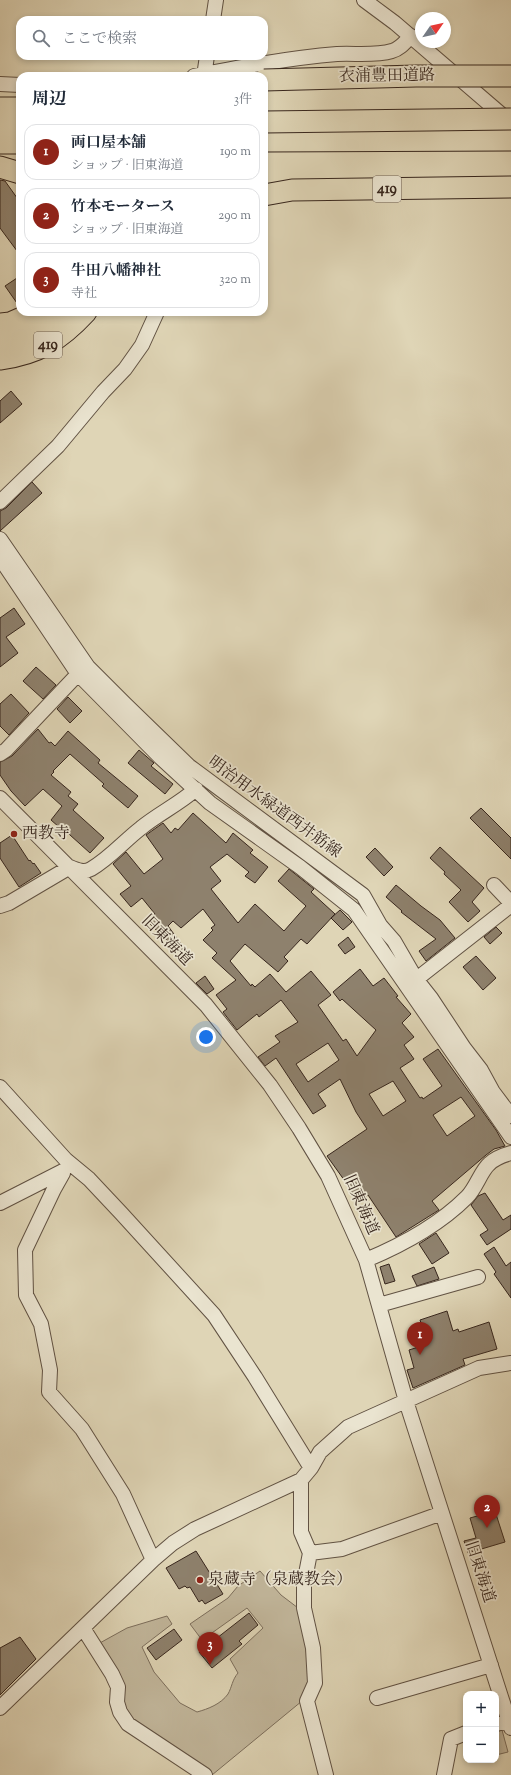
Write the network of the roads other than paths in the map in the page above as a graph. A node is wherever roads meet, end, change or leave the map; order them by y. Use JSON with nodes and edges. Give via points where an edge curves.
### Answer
{"nodes":[{"id":1,"x":216,"y":0,"type":"edge"},
{"id":2,"x":364,"y":0,"type":"edge"},
{"id":3,"x":214,"y":16,"type":"edge"},
{"id":4,"x":411,"y":36,"type":"junction"},
{"id":5,"x":206,"y":60,"type":"edge"},
{"id":6,"x":202,"y":72,"type":"edge"},
{"id":7,"x":219,"y":72,"type":"edge"},
{"id":8,"x":511,"y":76,"type":"edge"},
{"id":9,"x":268,"y":80,"type":"edge"},
{"id":10,"x":0,"y":84,"type":"edge"},
{"id":11,"x":16,"y":85,"type":"edge"},
{"id":12,"x":0,"y":96,"type":"edge"},
{"id":13,"x":16,"y":96,"type":"edge"},
{"id":14,"x":0,"y":108,"type":"edge"},
{"id":15,"x":16,"y":108,"type":"edge"},
{"id":16,"x":511,"y":119,"type":"edge"},
{"id":17,"x":268,"y":122,"type":"edge"},
{"id":18,"x":0,"y":123,"type":"edge"},
{"id":19,"x":16,"y":123,"type":"edge"},
{"id":20,"x":511,"y":123,"type":"edge"},
{"id":21,"x":511,"y":140,"type":"edge"},
{"id":22,"x":268,"y":141,"type":"edge"},
{"id":23,"x":0,"y":143,"type":"edge"},
{"id":24,"x":16,"y":143,"type":"edge"},
{"id":25,"x":0,"y":167,"type":"edge"},
{"id":26,"x":16,"y":172,"type":"edge"},
{"id":27,"x":511,"y":187,"type":"edge"},
{"id":28,"x":268,"y":193,"type":"edge"},
{"id":29,"x":26,"y":316,"type":"edge"},
{"id":30,"x":60,"y":316,"type":"edge"},
{"id":31,"x":82,"y":316,"type":"edge"},
{"id":32,"x":155,"y":316,"type":"edge"},
{"id":33,"x":0,"y":324,"type":"edge"},
{"id":34,"x":0,"y":341,"type":"edge"},
{"id":35,"x":0,"y":359,"type":"edge"},
{"id":36,"x":0,"y":502,"type":"edge"},
{"id":37,"x":0,"y":538,"type":"edge"},
{"id":38,"x":0,"y":558,"type":"edge"},
{"id":39,"x":78,"y":674,"type":"junction"},
{"id":40,"x":0,"y":754,"type":"edge"},
{"id":41,"x":196,"y":789,"type":"junction"},
{"id":42,"x":0,"y":798,"type":"edge"},
{"id":43,"x":70,"y":867,"type":"junction"},
{"id":44,"x":494,"y":885,"type":"dead end"},
{"id":45,"x":371,"y":897,"type":"junction"},
{"id":46,"x":511,"y":904,"type":"edge"},
{"id":47,"x":0,"y":906,"type":"edge"},
{"id":48,"x":354,"y":910,"type":"junction"},
{"id":49,"x":412,"y":983,"type":"junction"},
{"id":50,"x":0,"y":1087,"type":"edge"},
{"id":51,"x":511,"y":1116,"type":"edge"},
{"id":52,"x":511,"y":1136,"type":"edge"},
{"id":53,"x":511,"y":1153,"type":"edge"},
{"id":54,"x":65,"y":1166,"type":"junction"},
{"id":55,"x":0,"y":1203,"type":"edge"},
{"id":56,"x":366,"y":1260,"type":"junction"},
{"id":57,"x":478,"y":1277,"type":"dead end"},
{"id":58,"x":379,"y":1305,"type":"junction"},
{"id":59,"x":511,"y":1363,"type":"edge"},
{"id":60,"x":406,"y":1400,"type":"junction"},
{"id":61,"x":311,"y":1468,"type":"junction"},
{"id":62,"x":301,"y":1480,"type":"junction"},
{"id":63,"x":442,"y":1513,"type":"junction"},
{"id":64,"x":310,"y":1553,"type":"junction"},
{"id":65,"x":153,"y":1560,"type":"junction"},
{"id":66,"x":83,"y":1628,"type":"junction"},
{"id":67,"x":491,"y":1665,"type":"junction"},
{"id":68,"x":377,"y":1698,"type":"dead end"},
{"id":69,"x":0,"y":1708,"type":"edge"},
{"id":70,"x":506,"y":1717,"type":"edge"},
{"id":71,"x":463,"y":1734,"type":"edge"},
{"id":72,"x":205,"y":1775,"type":"edge"},
{"id":73,"x":326,"y":1775,"type":"edge"},
{"id":74,"x":444,"y":1775,"type":"edge"}],
"edges":[{"from":1,"to":3,"type":"street"},
{"from":2,"to":4,"type":"street"},
{"from":4,"to":7,"type":"street","via":[[402,46],[384,53],[337,54]]},
{"from":4,"to":20,"type":"street"},
{"from":5,"to":6,"type":"street"},
{"from":8,"to":9,"type":"highway","name":"衣浦豊田道路","bridge":true},
{"from":10,"to":11,"type":"street"},
{"from":12,"to":13,"type":"highway"},
{"from":14,"to":15,"type":"highway"},
{"from":16,"to":17,"type":"highway","bridge":true},
{"from":18,"to":19,"type":"highway"},
{"from":21,"to":22,"type":"highway"},
{"from":23,"to":24,"type":"highway"},
{"from":25,"to":26,"type":"highway"},
{"from":27,"to":28,"type":"highway","number":"419","via":[[292,190]]},
{"from":29,"to":33,"type":"highway","number":"419"},
{"from":30,"to":34,"type":"highway","number":"419","via":[[33,335]]},
{"from":31,"to":35,"type":"highway","number":"419","via":[[72,328],[47,345],[20,356]]},
{"from":32,"to":36,"type":"street","via":[[142,345],[125,369],[58,446]]},
{"from":37,"to":45,"type":"street","name":"明治用水緑道西井筋線","via":[[88,667],[189,766],[363,895]]},
{"from":38,"to":39,"type":"street"},
{"from":39,"to":40,"type":"street"},
{"from":39,"to":41,"type":"street","via":[[160,757]]},
{"from":41,"to":43,"type":"street","via":[[141,828],[90,870],[80,871]]},
{"from":41,"to":48,"type":"street","via":[[210,803],[300,867]]},
{"from":42,"to":43,"type":"street","name":"旧東海道"},
{"from":43,"to":47,"type":"street"},
{"from":43,"to":56,"type":"street","name":"旧東海道","via":[[206,1005],[270,1084],[328,1176]]},
{"from":44,"to":46,"type":"street"},
{"from":45,"to":48,"type":"street"},
{"from":45,"to":49,"type":"street","name":"明治用水緑道西井筋線","via":[[380,924],[394,941]]},
{"from":46,"to":49,"type":"street"},
{"from":48,"to":49,"type":"street"},
{"from":49,"to":51,"type":"street","name":"明治用水緑道西井筋線","via":[[431,998]]},
{"from":49,"to":52,"type":"street"},
{"from":50,"to":54,"type":"street"},
{"from":53,"to":56,"type":"street","via":[[488,1164],[468,1196],[440,1221],[390,1250]]},
{"from":54,"to":55,"type":"street"},
{"from":54,"to":61,"type":"street","via":[[89,1179],[214,1315]]},
{"from":54,"to":65,"type":"street","via":[[25,1250],[26,1295],[41,1324],[50,1370],[49,1392],[82,1429],[123,1494]]},
{"from":56,"to":58,"type":"street","name":"旧東海道"},
{"from":57,"to":58,"type":"street"},
{"from":58,"to":60,"type":"street","name":"旧東海道"},
{"from":59,"to":60,"type":"street","via":[[479,1368]]},
{"from":60,"to":61,"type":"street","via":[[348,1426],[320,1452]]},
{"from":60,"to":63,"type":"street","name":"旧東海道"},
{"from":61,"to":62,"type":"street"},
{"from":62,"to":64,"type":"street","via":[[301,1532]]},
{"from":62,"to":65,"type":"street","via":[[195,1529]]},
{"from":63,"to":64,"type":"street","via":[[342,1549]]},
{"from":63,"to":67,"type":"street","name":"旧東海道"},
{"from":64,"to":73,"type":"street","via":[[304,1584],[304,1608],[313,1648],[315,1683],[307,1701]]},
{"from":65,"to":66,"type":"street"},
{"from":66,"to":69,"type":"street"},
{"from":66,"to":72,"type":"street","via":[[112,1674],[118,1687],[117,1702],[120,1712],[128,1724]]},
{"from":67,"to":68,"type":"street"},
{"from":67,"to":70,"type":"street","name":"旧東海道"},
{"from":71,"to":74,"type":"street","via":[[451,1739]]}]}
